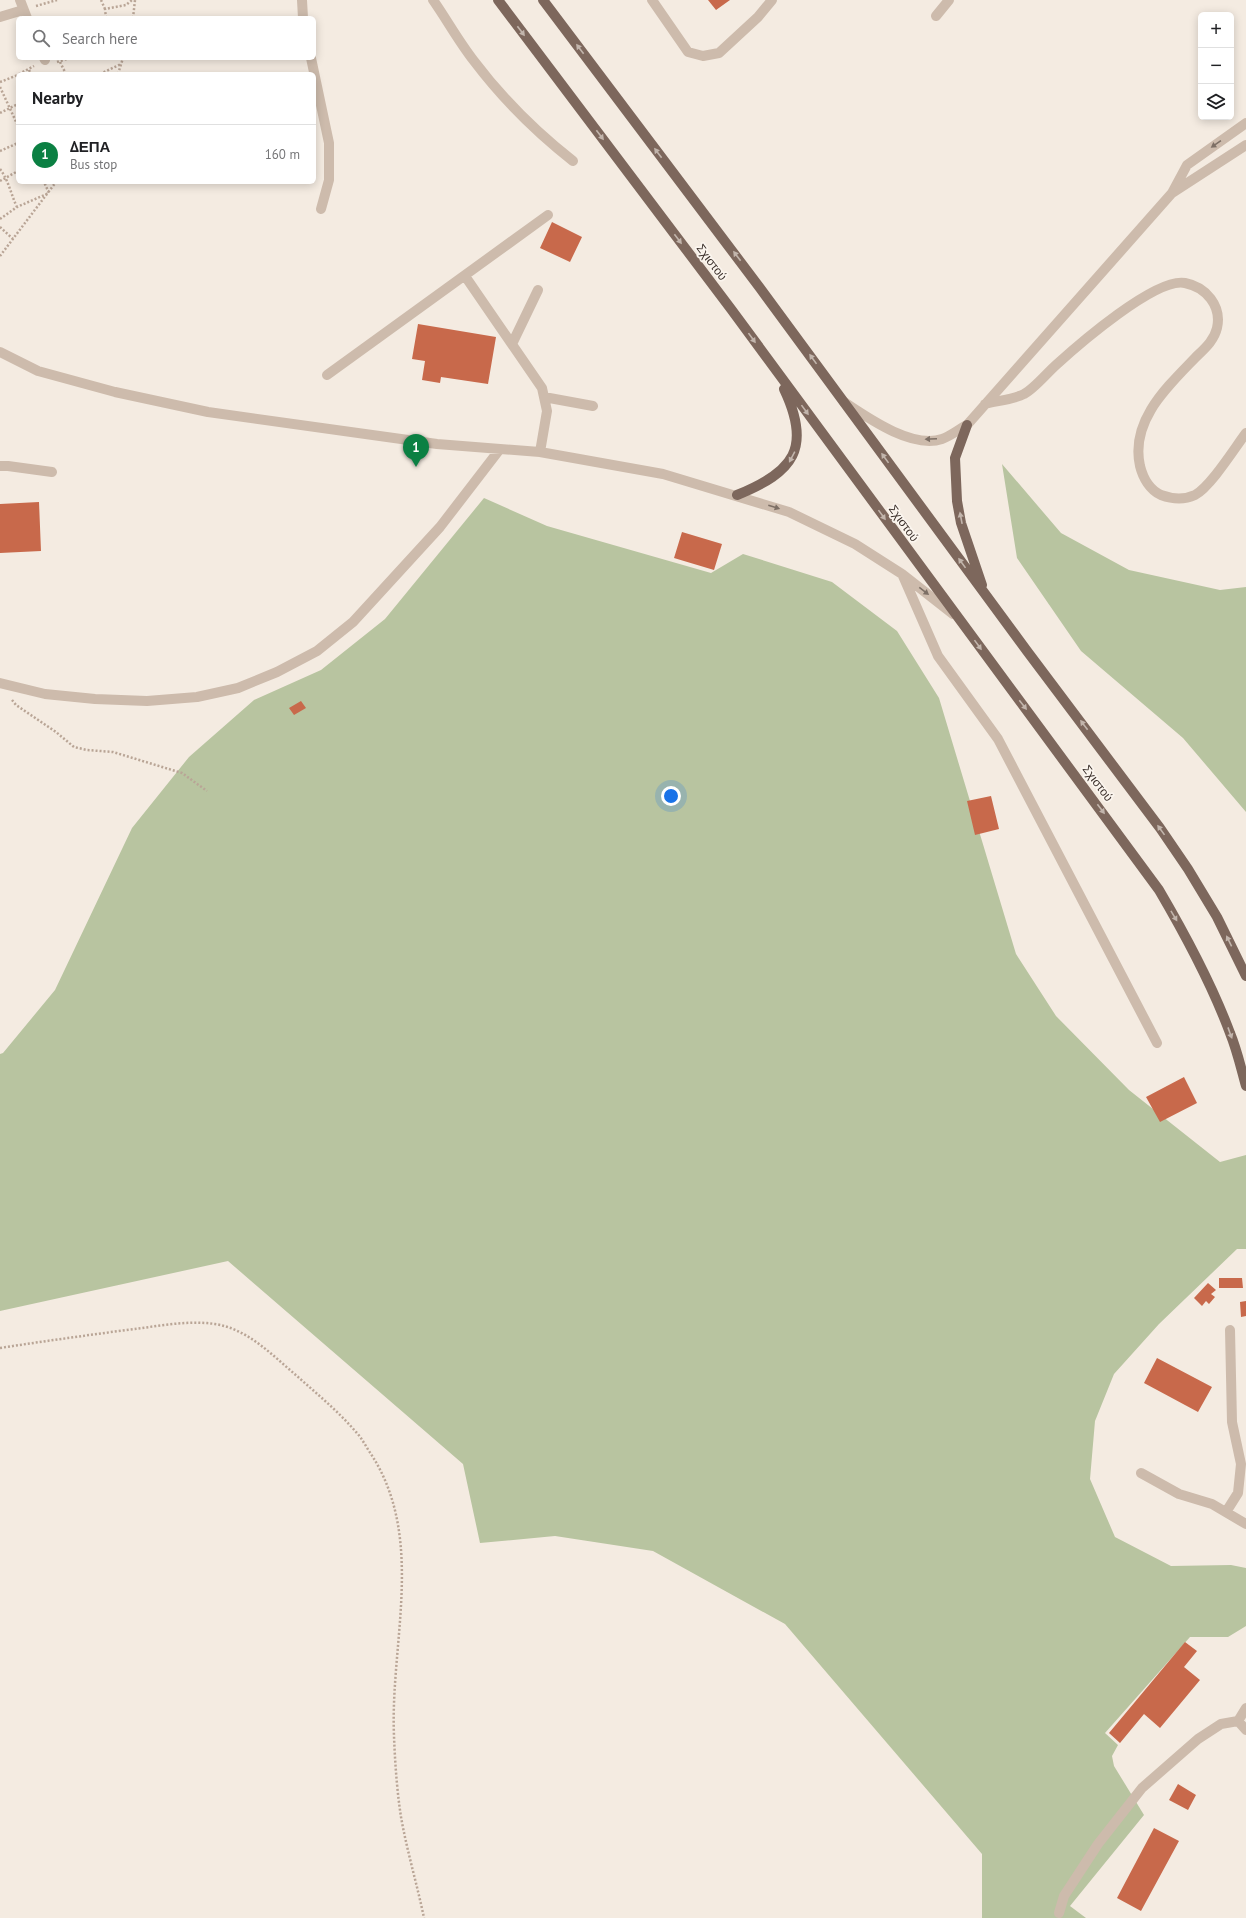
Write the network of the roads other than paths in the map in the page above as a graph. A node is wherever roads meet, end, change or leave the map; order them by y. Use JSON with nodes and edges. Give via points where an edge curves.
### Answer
{"nodes":[{"id":1,"x":20,"y":0,"type":"edge"},
{"id":2,"x":302,"y":0,"type":"edge"},
{"id":3,"x":433,"y":0,"type":"edge"},
{"id":4,"x":498,"y":0,"type":"edge"},
{"id":5,"x":543,"y":0,"type":"edge"},
{"id":6,"x":652,"y":0,"type":"edge"},
{"id":7,"x":772,"y":0,"type":"edge"},
{"id":8,"x":949,"y":0,"type":"edge"},
{"id":9,"x":25,"y":14,"type":"edge"},
{"id":10,"x":303,"y":16,"type":"edge"},
{"id":11,"x":936,"y":16,"type":"dead end"},
{"id":12,"x":0,"y":17,"type":"edge"},
{"id":13,"x":311,"y":60,"type":"edge"},
{"id":14,"x":314,"y":72,"type":"edge"},
{"id":15,"x":316,"y":82,"type":"edge"},
{"id":16,"x":1246,"y":123,"type":"edge"},
{"id":17,"x":1246,"y":145,"type":"edge"},
{"id":18,"x":573,"y":161,"type":"dead end"},
{"id":19,"x":1172,"y":193,"type":"junction"},
{"id":20,"x":321,"y":209,"type":"dead end"},
{"id":21,"x":548,"y":215,"type":"dead end"},
{"id":22,"x":464,"y":276,"type":"junction"},
{"id":23,"x":538,"y":290,"type":"dead end"},
{"id":24,"x":512,"y":344,"type":"junction"},
{"id":25,"x":0,"y":352,"type":"edge"},
{"id":26,"x":774,"y":367,"type":"junction"},
{"id":27,"x":327,"y":375,"type":"dead end"},
{"id":28,"x":544,"y":397,"type":"junction"},
{"id":29,"x":844,"y":402,"type":"junction"},
{"id":30,"x":985,"y":404,"type":"junction"},
{"id":31,"x":593,"y":406,"type":"dead end"},
{"id":32,"x":967,"y":425,"type":"junction"},
{"id":33,"x":1246,"y":433,"type":"edge"},
{"id":34,"x":500,"y":449,"type":"junction"},
{"id":35,"x":540,"y":452,"type":"junction"},
{"id":36,"x":0,"y":466,"type":"edge"},
{"id":37,"x":52,"y":472,"type":"dead end"},
{"id":38,"x":737,"y":495,"type":"junction"},
{"id":39,"x":902,"y":574,"type":"junction"},
{"id":40,"x":985,"y":595,"type":"junction"},
{"id":41,"x":957,"y":616,"type":"junction"},
{"id":42,"x":0,"y":683,"type":"edge"},
{"id":43,"x":1246,"y":976,"type":"edge"},
{"id":44,"x":1156,"y":1043,"type":"dead end"},
{"id":45,"x":1246,"y":1086,"type":"edge"},
{"id":46,"x":1230,"y":1330,"type":"dead end"},
{"id":47,"x":1141,"y":1473,"type":"dead end"},
{"id":48,"x":1226,"y":1512,"type":"junction"},
{"id":49,"x":1246,"y":1524,"type":"edge"},
{"id":50,"x":1246,"y":1708,"type":"edge"},
{"id":51,"x":1238,"y":1722,"type":"junction"},
{"id":52,"x":1246,"y":1730,"type":"edge"},
{"id":53,"x":1059,"y":1913,"type":"dead end"}],
"edges":[{"from":1,"to":9,"type":"street"},
{"from":2,"to":10,"type":"street"},
{"from":3,"to":18,"type":"street","via":[[473,61],[509,102],[552,145]]},
{"from":4,"to":26,"type":"main road","name":"Σχιστού","one_way":true},
{"from":29,"to":5,"type":"main road","name":"Σχιστού","one_way":true},
{"from":6,"to":7,"type":"street","via":[[688,52],[703,56],[718,53],[758,17]]},
{"from":8,"to":11,"type":"street"},
{"from":9,"to":12,"type":"street"},
{"from":13,"to":14,"type":"street"},
{"from":15,"to":20,"type":"street","via":[[329,143],[329,180]]},
{"from":16,"to":19,"type":"street","one_way":true,"via":[[1187,165]]},
{"from":17,"to":19,"type":"street"},
{"from":19,"to":30,"type":"street"},
{"from":21,"to":22,"type":"street"},
{"from":22,"to":24,"type":"street"},
{"from":22,"to":27,"type":"street"},
{"from":23,"to":24,"type":"street"},
{"from":24,"to":28,"type":"street","via":[[542,388]]},
{"from":25,"to":34,"type":"street","via":[[38,371],[115,392],[208,412],[437,444]]},
{"from":26,"to":38,"type":"main road","one_way":true,"via":[[791,404],[798,432],[796,450],[784,469],[758,487]]},
{"from":26,"to":41,"type":"main road","name":"Σχιστού","one_way":true},
{"from":28,"to":31,"type":"street"},
{"from":28,"to":35,"type":"street","via":[[547,412]]},
{"from":32,"to":29,"type":"street","one_way":true,"via":[[942,439],[917,440],[884,428]]},
{"from":40,"to":29,"type":"main road","name":"Σχιστού","one_way":true},
{"from":30,"to":32,"type":"street"},
{"from":30,"to":33,"type":"street","via":[[1024,394],[1113,318],[1170,283],[1184,283],[1196,286],[1207,294],[1216,310],[1217,328],[1213,339],[1152,406],[1138,449],[1142,474],[1158,493],[1170,498],[1194,495],[1204,488]]},
{"from":40,"to":32,"type":"main road","one_way":true,"via":[[957,501],[955,458]]},
{"from":34,"to":35,"type":"street"},
{"from":34,"to":42,"type":"street","via":[[440,527],[353,622],[317,651],[277,672],[238,688],[197,697],[147,700],[95,699],[45,694]]},
{"from":35,"to":38,"type":"street","via":[[663,474]]},
{"from":36,"to":37,"type":"street"},
{"from":38,"to":39,"type":"street","one_way":true,"via":[[789,512],[855,544]]},
{"from":39,"to":41,"type":"street","one_way":true},
{"from":39,"to":44,"type":"street","via":[[938,656],[998,739]]},
{"from":43,"to":40,"type":"main road","name":"Σχιστού","one_way":true,"via":[[1217,917],[1188,869]]},
{"from":41,"to":45,"type":"main road","name":"Σχιστού","one_way":true,"via":[[1159,890],[1188,938],[1213,990],[1231,1034]]},
{"from":46,"to":48,"type":"street","via":[[1232,1422],[1241,1464],[1238,1493]]},
{"from":47,"to":48,"type":"street","via":[[1179,1494],[1212,1504]]},
{"from":48,"to":49,"type":"street"},
{"from":50,"to":51,"type":"street"},
{"from":51,"to":52,"type":"street"},
{"from":51,"to":53,"type":"street","via":[[1221,1724],[1198,1739],[1142,1788],[1098,1844],[1064,1896]]}]}
